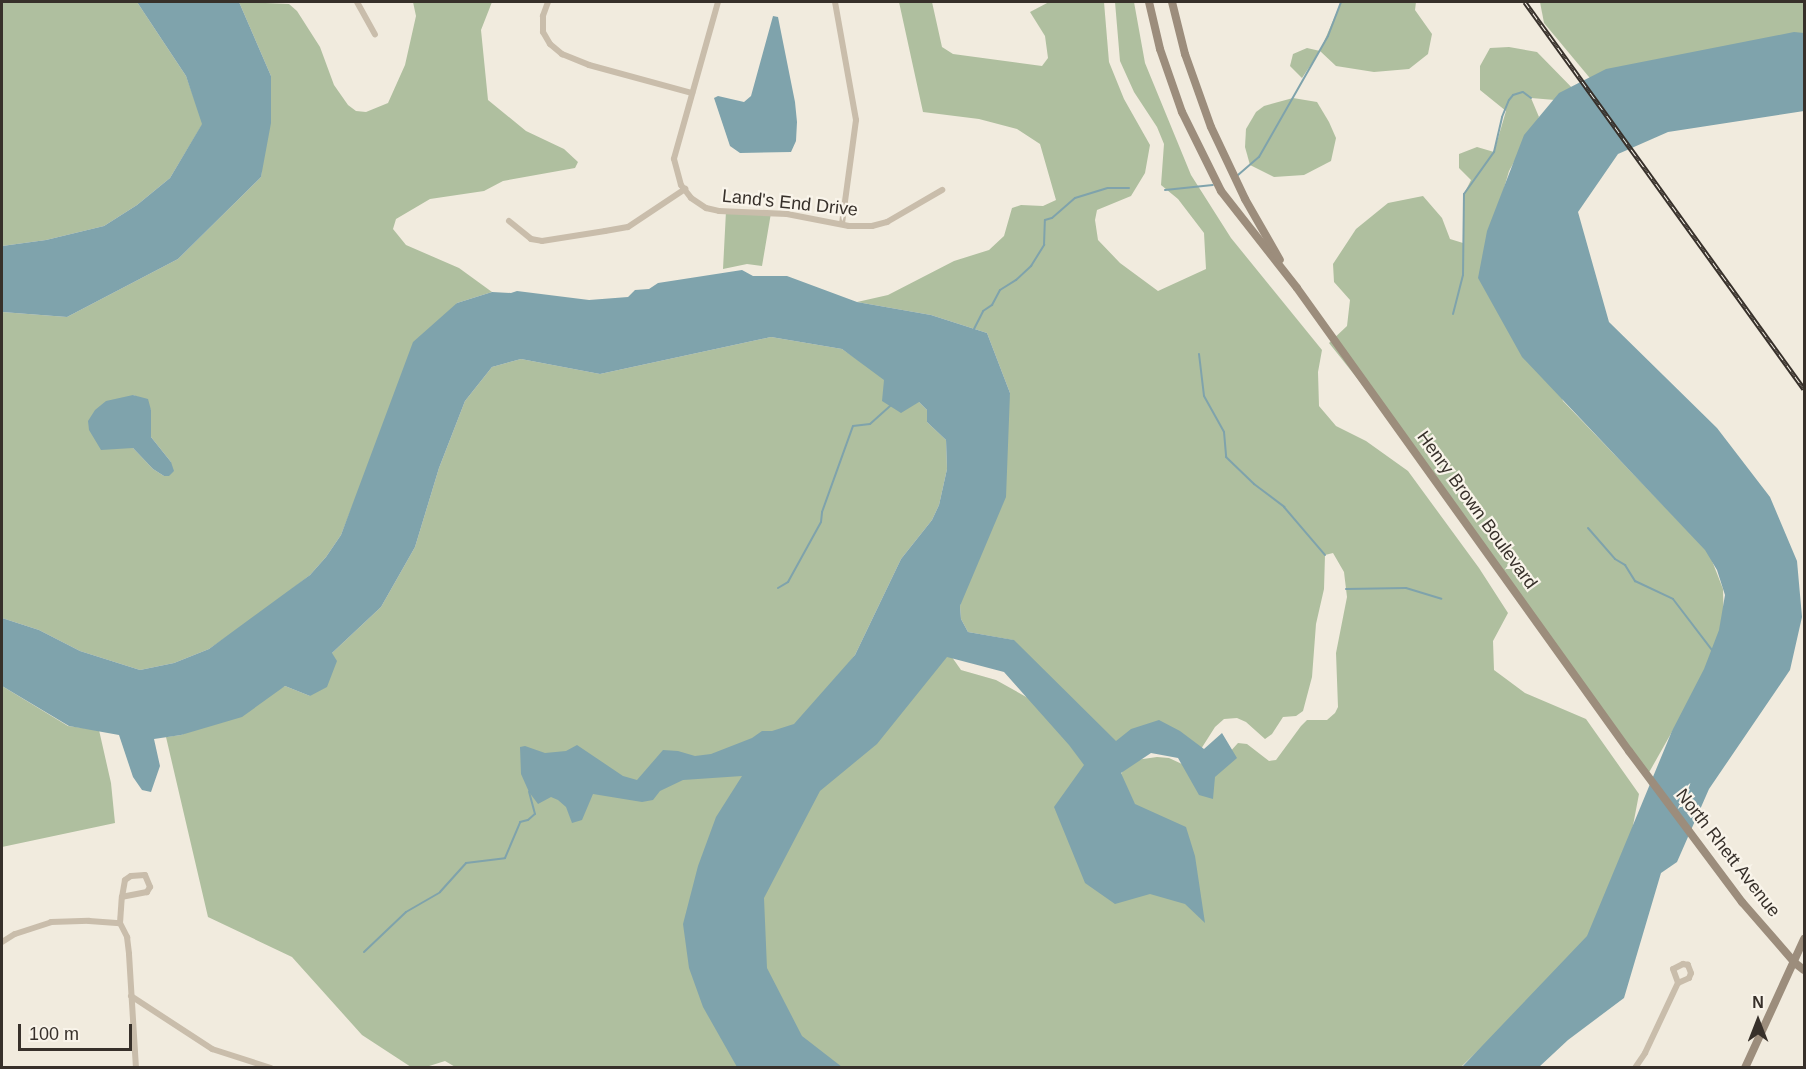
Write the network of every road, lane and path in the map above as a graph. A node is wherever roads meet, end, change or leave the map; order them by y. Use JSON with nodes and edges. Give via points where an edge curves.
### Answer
{"nodes":[{"id":1,"x":357,"y":2,"type":"edge"},
{"id":2,"x":548,"y":2,"type":"edge"},
{"id":3,"x":718,"y":2,"type":"edge"},
{"id":4,"x":835,"y":2,"type":"edge"},
{"id":5,"x":1149,"y":2,"type":"edge"},
{"id":6,"x":1172,"y":2,"type":"edge"},
{"id":7,"x":375,"y":34,"type":"dead end"},
{"id":8,"x":692,"y":93,"type":"junction"},
{"id":9,"x":685,"y":189,"type":"junction"},
{"id":10,"x":942,"y":190,"type":"dead end"},
{"id":11,"x":509,"y":221,"type":"dead end"},
{"id":12,"x":842,"y":224,"type":"junction"},
{"id":13,"x":1297,"y":288,"type":"junction"},
{"id":14,"x":1629,"y":751,"type":"joint"},
{"id":15,"x":122,"y":897,"type":"junction"},
{"id":16,"x":120,"y":923,"type":"junction"},
{"id":17,"x":1804,"y":939,"type":"edge"},
{"id":18,"x":2,"y":942,"type":"edge"},
{"id":19,"x":1794,"y":963,"type":"junction"},
{"id":20,"x":1804,"y":970,"type":"edge"},
{"id":21,"x":1678,"y":983,"type":"dead end"},
{"id":22,"x":132,"y":996,"type":"junction"},
{"id":23,"x":136,"y":1068,"type":"edge"},
{"id":24,"x":271,"y":1068,"type":"edge"},
{"id":25,"x":1635,"y":1068,"type":"edge"},
{"id":26,"x":1745,"y":1068,"type":"edge"}],
"edges":[{"from":1,"to":7,"type":"street"},
{"from":2,"to":8,"type":"street","via":[[543,32],[562,54]]},
{"from":3,"to":8,"type":"street","name":"Land's End Drive"},
{"from":4,"to":12,"type":"street","via":[[856,120]]},
{"from":5,"to":13,"type":"main road","name":"Henry Brown Boulevard","via":[[1182,112],[1221,191]]},
{"from":6,"to":13,"type":"main road","name":"Henry Brown Boulevard","via":[[1185,54],[1211,127],[1245,199]]},
{"from":8,"to":9,"type":"street","name":"Land's End Drive","via":[[674,159]]},
{"from":9,"to":11,"type":"street","via":[[628,227],[542,241],[531,239]]},
{"from":9,"to":12,"type":"street","name":"Land's End Drive","via":[[706,208],[719,211],[787,214]]},
{"from":10,"to":12,"type":"street","name":"Land's End Drive","via":[[887,222],[872,226]]},
{"from":13,"to":14,"type":"main road","name":"Henry Brown Boulevard"},
{"from":14,"to":19,"type":"main road","name":"North Rhett Avenue","via":[[1742,902]]},
{"from":15,"to":15,"type":"street","via":[[125,880],[145,875],[150,887],[147,892]]},
{"from":15,"to":16,"type":"street"},
{"from":16,"to":18,"type":"street","via":[[51,922]]},
{"from":16,"to":22,"type":"street","via":[[127,937]]},
{"from":17,"to":19,"type":"main road"},
{"from":19,"to":20,"type":"main road","name":"North Rhett Avenue"},
{"from":19,"to":26,"type":"main road"},
{"from":21,"to":25,"type":"street"},
{"from":22,"to":23,"type":"street"},
{"from":22,"to":24,"type":"street","via":[[212,1048]]}]}
